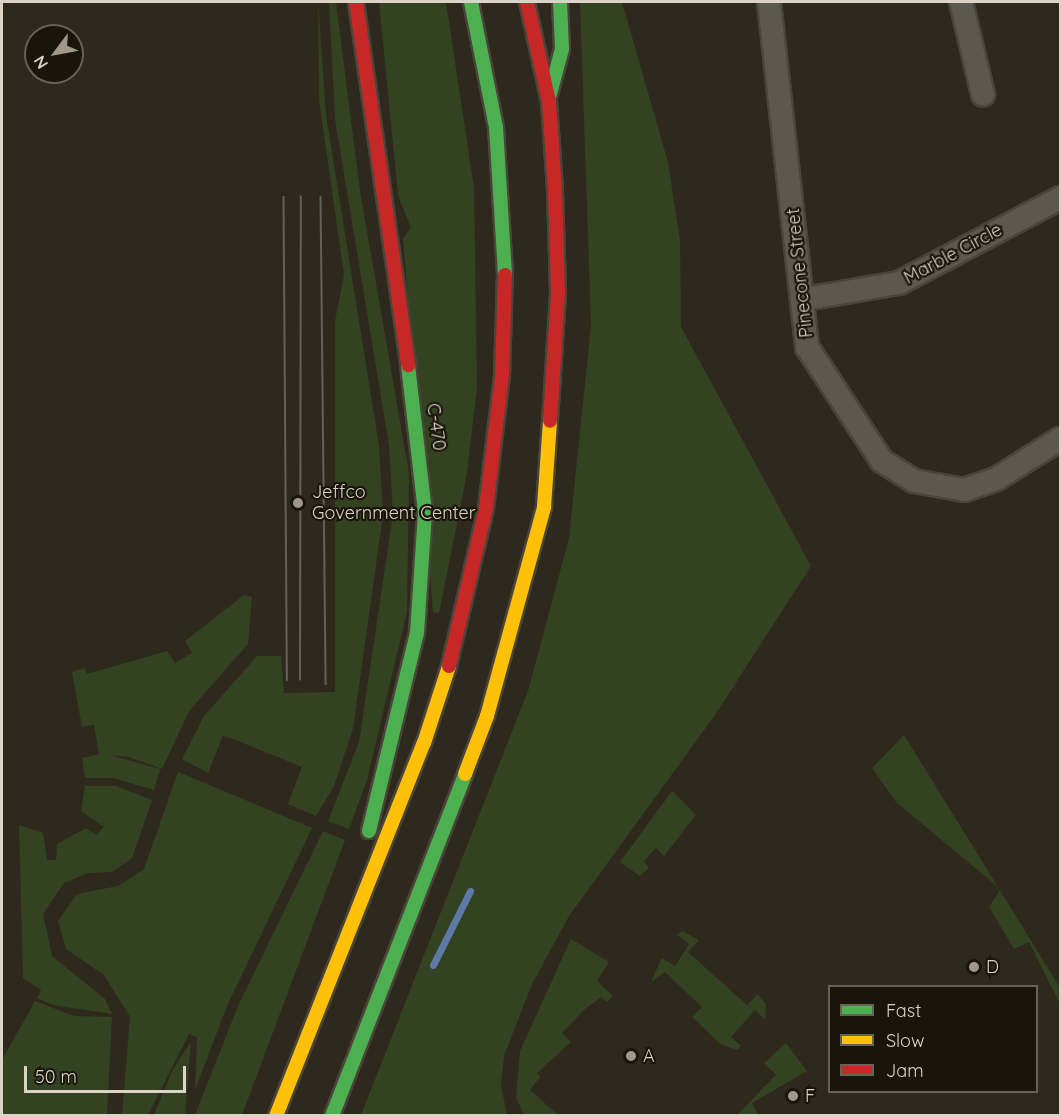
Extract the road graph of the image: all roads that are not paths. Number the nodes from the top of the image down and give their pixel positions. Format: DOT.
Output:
graph roads {
  1 [pos="356,2"];
  2 [pos="471,2"];
  3 [pos="526,2"];
  4 [pos="560,2"];
  5 [pos="769,2"];
  6 [pos="961,2"];
  7 [pos="983,94"];
  8 [pos="549,102"];
  9 [pos="1060,198"];
  10 [pos="805,299"];
  11 [pos="1060,439"];
  12 [pos="366,890"];
  13 [pos="276,1116"];
  14 [pos="332,1116"];
  1 -- 12 [label="highway, C-470"];
  2 -- 12 [label="highway"];
  3 -- 8 [label="highway"];
  4 -- 8 [label="highway"];
  5 -- 10 [label="street, Pinecone Street"];
  6 -- 7 [label="street"];
  8 -- 14 [label="highway"];
  9 -- 10 [label="street, Marble Circle"];
  10 -- 11 [label="street, Pinecone Street"];
  12 -- 13 [label="highway"];
}
